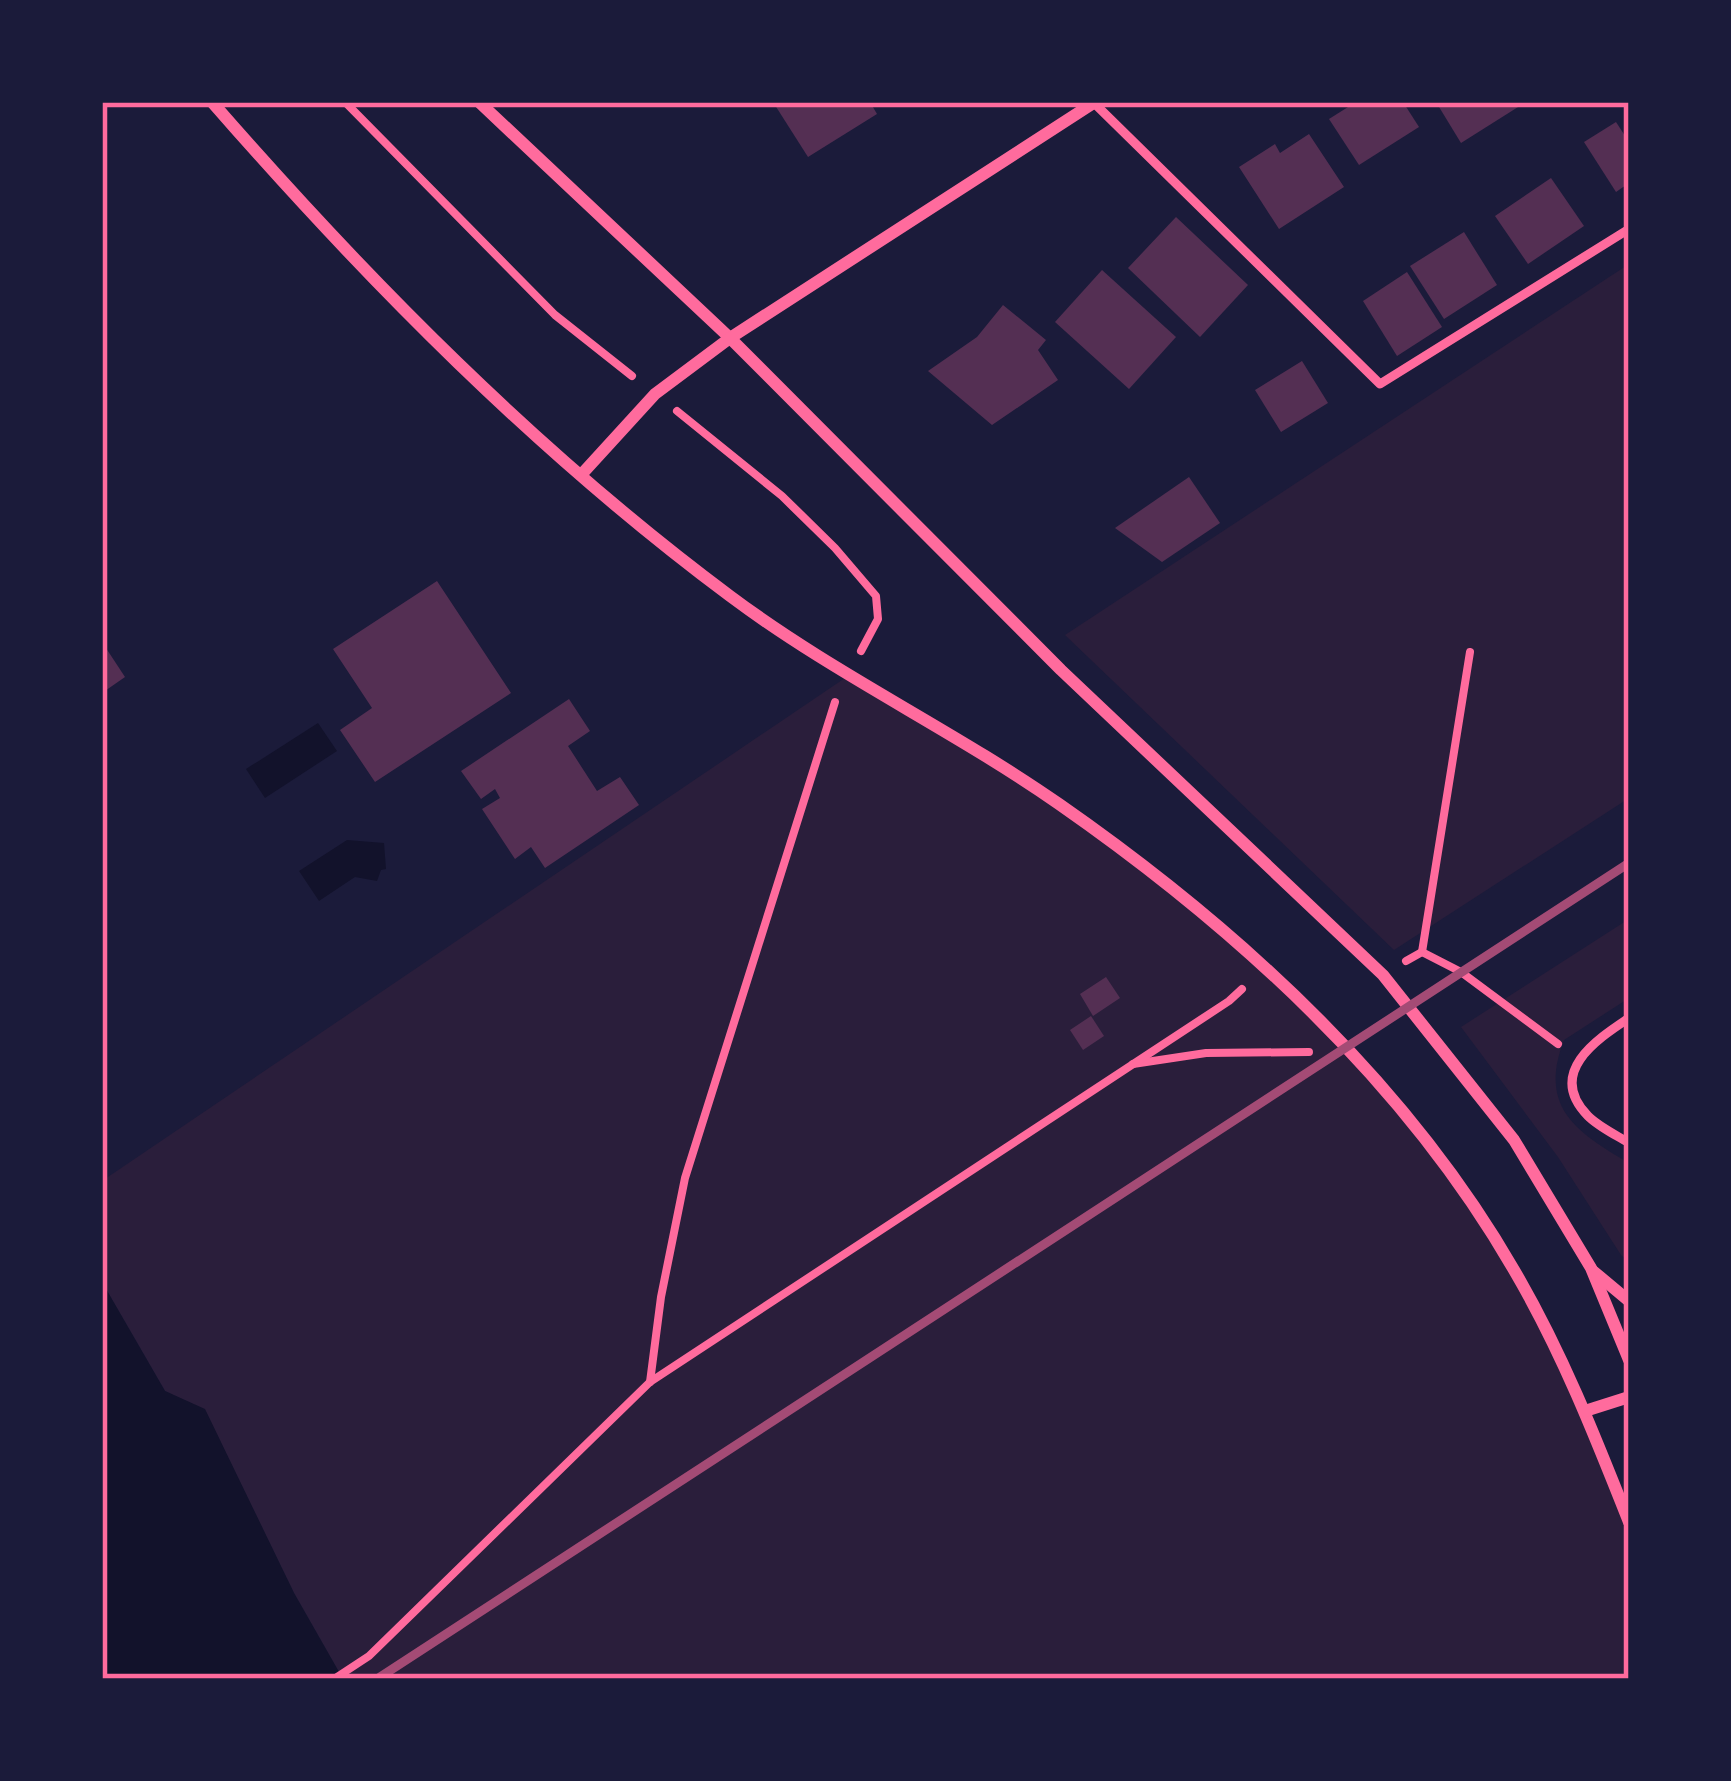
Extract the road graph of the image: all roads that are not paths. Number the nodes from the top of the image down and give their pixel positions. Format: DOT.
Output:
graph roads {
  1 [pos="212,102"];
  2 [pos="479,102"];
  3 [pos="1094,102"];
  4 [pos="1629,229"];
  5 [pos="730,338"];
  6 [pos="581,475"];
  7 [pos="1629,1018"];
  8 [pos="1629,1143"];
  9 [pos="1591,1268"];
  10 [pos="1629,1301"];
  11 [pos="1629,1360"];
  12 [pos="1629,1397"];
  13 [pos="1585,1411"];
  14 [pos="1629,1522"];
  1 -- 6 [label="street"];
  2 -- 5 [label="street"];
  3 -- 4 [label="lane"];
  3 -- 5 [label="street"];
  5 -- 6 [label="street"];
  5 -- 9 [label="street"];
  6 -- 13 [label="street"];
  7 -- 8 [label="lane"];
  9 -- 10 [label="street"];
  9 -- 11 [label="street"];
  12 -- 13 [label="street"];
  13 -- 14 [label="street"];
}
